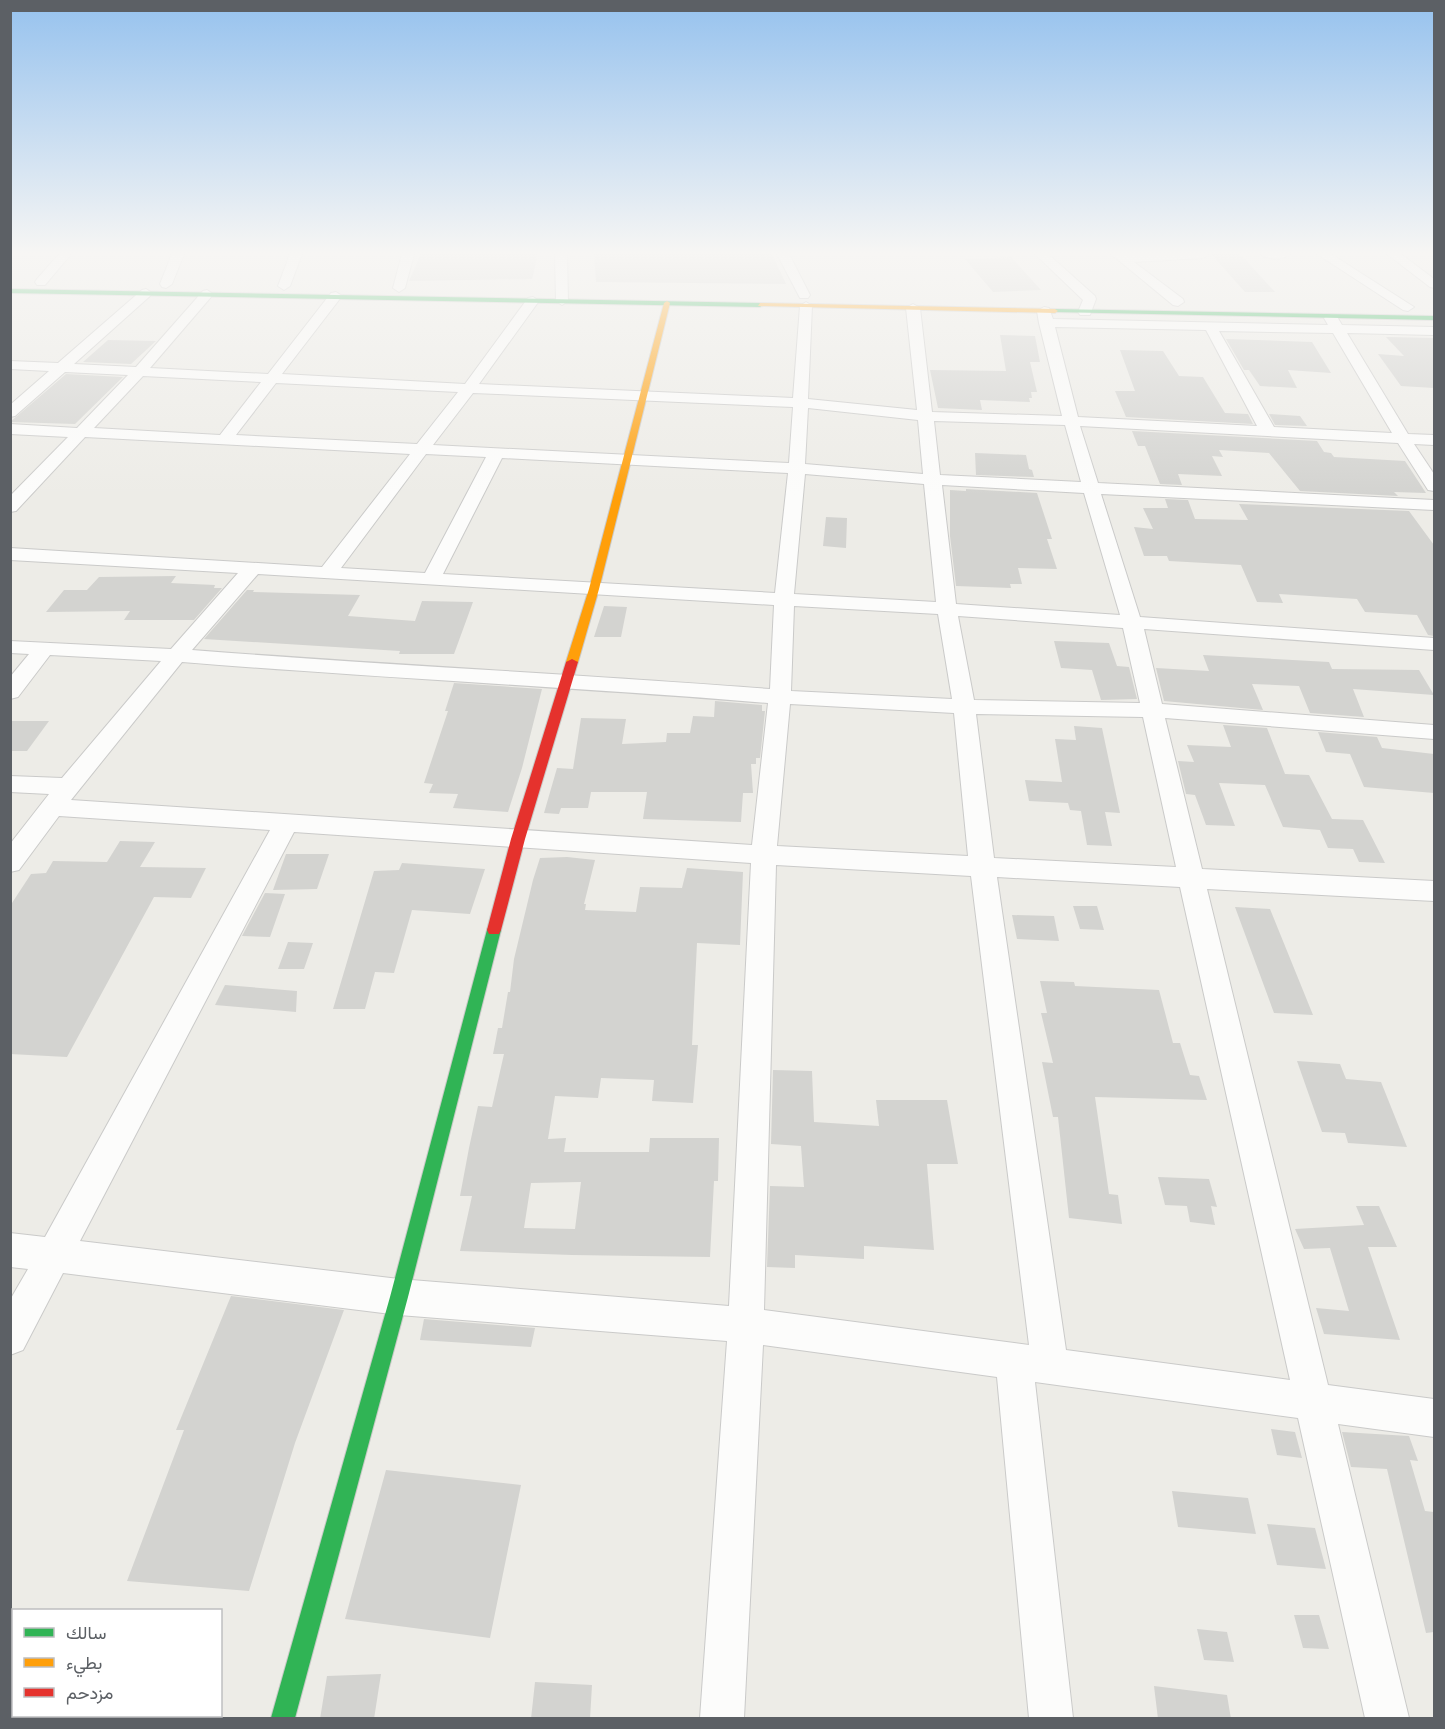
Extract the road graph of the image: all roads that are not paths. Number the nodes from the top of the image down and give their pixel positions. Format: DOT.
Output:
graph roads {
  1 [pos="99,335"];
  2 [pos="172,335"];
  3 [pos="305,335"];
  4 [pos="508,335"];
  5 [pos="659,335"];
  6 [pos="803,335"];
  7 [pos="916,335"];
  8 [pos="1049,335"];
  9 [pos="1215,335"];
  10 [pos="1341,335"];
  11 [pos="10,365"];
  12 [pos="61,368"];
  13 [pos="140,371"];
  14 [pos="271,378"];
  15 [pos="469,388"];
  16 [pos="642,397"];
  17 [pos="799,403"];
  18 [pos="10,413"];
  19 [pos="926,416"];
  20 [pos="1071,421"];
  21 [pos="10,429"];
  22 [pos="1268,431"];
  23 [pos="80,432"];
  24 [pos="1403,439"];
  25 [pos="224,440"];
  26 [pos="1434,440"];
  27 [pos="421,451"];
  28 [pos="496,454"];
  29 [pos="628,460"];
  30 [pos="797,468"];
  31 [pos="933,480"];
  32 [pos="1434,486"];
  33 [pos="1091,489"];
  34 [pos="1434,505"];
  35 [pos="10,507"];
  36 [pos="10,554"];
  37 [pos="252,569"];
  38 [pos="328,572"];
  39 [pos="430,579"];
  40 [pos="594,589"];
  41 [pos="784,601"];
  42 [pos="947,609"];
  43 [pos="1132,623"];
  44 [pos="1434,644"];
  45 [pos="10,646"];
  46 [pos="45,648"];
  47 [pos="175,655"];
  48 [pos="566,680"];
  49 [pos="10,692"];
  50 [pos="780,696"];
  51 [pos="964,707"];
  52 [pos="1150,710"];
  53 [pos="1434,732"];
  54 [pos="10,784"];
  55 [pos="68,787"];
  56 [pos="52,807"];
  57 [pos="286,824"];
  58 [pos="518,839"];
  59 [pos="764,855"];
  60 [pos="10,863"];
  61 [pos="982,865"];
  62 [pos="1191,877"];
  63 [pos="1434,891"];
  64 [pos="10,1250"];
  65 [pos="56,1254"];
  66 [pos="399,1297"];
  67 [pos="746,1325"];
  68 [pos="10,1337"];
  69 [pos="1032,1364"];
  70 [pos="1313,1403"];
  71 [pos="1434,1418"];
  72 [pos="284,1719"];
  73 [pos="722,1719"];
  74 [pos="1051,1719"];
  75 [pos="1387,1719"];
  1 -- 12 [label="street"];
  2 -- 13 [label="street"];
  3 -- 14 [label="street"];
  4 -- 15 [label="street"];
  5 -- 16 [label="main road"];
  6 -- 17 [label="street"];
  7 -- 19 [label="street"];
  8 -- 20 [label="street"];
  9 -- 22 [label="street"];
  10 -- 24 [label="street"];
  11 -- 12 [label="street"];
  12 -- 13 [label="street"];
  12 -- 18 [label="street"];
  13 -- 14 [label="street"];
  13 -- 23 [label="street"];
  14 -- 15 [label="street"];
  14 -- 25 [label="street"];
  15 -- 16 [label="street"];
  15 -- 27 [label="street"];
  16 -- 17 [label="street"];
  16 -- 29 [label="main road"];
  17 -- 19 [label="street"];
  17 -- 30 [label="street"];
  19 -- 20 [label="street"];
  19 -- 31 [label="street"];
  20 -- 22 [label="street"];
  20 -- 33 [label="street"];
  21 -- 23 [label="street"];
  22 -- 24 [label="street"];
  23 -- 25 [label="street"];
  23 -- 35 [label="street"];
  24 -- 26 [label="street"];
  24 -- 32 [label="street"];
  25 -- 27 [label="street"];
  27 -- 28 [label="street"];
  27 -- 38 [label="street"];
  28 -- 29 [label="street"];
  28 -- 39 [label="street"];
  29 -- 30 [label="street"];
  29 -- 40 [label="main road"];
  30 -- 31 [label="street"];
  30 -- 41 [label="street"];
  31 -- 33 [label="street"];
  31 -- 42 [label="street"];
  33 -- 34 [label="street"];
  33 -- 43 [label="street"];
  36 -- 37 [label="street"];
  37 -- 38 [label="street"];
  37 -- 47 [label="street"];
  38 -- 39 [label="street"];
  39 -- 40 [label="street"];
  40 -- 41 [label="street"];
  40 -- 48 [label="main road"];
  41 -- 42 [label="street"];
  41 -- 50 [label="street"];
  42 -- 43 [label="street"];
  42 -- 51 [label="street"];
  43 -- 44 [label="street"];
  43 -- 52 [label="street"];
  45 -- 46 [label="street"];
  46 -- 47 [label="street"];
  46 -- 49 [label="street"];
  47 -- 48 [label="street"];
  47 -- 55 [label="street"];
  48 -- 50 [label="street"];
  48 -- 58 [label="main road"];
  50 -- 51 [label="street"];
  50 -- 59 [label="street"];
  51 -- 52 [label="street"];
  51 -- 61 [label="street"];
  52 -- 53 [label="street"];
  52 -- 62 [label="street"];
  54 -- 55 [label="street"];
  55 -- 56 [label="street"];
  56 -- 57 [label="street"];
  56 -- 60 [label="street"];
  57 -- 58 [label="street"];
  57 -- 65 [label="street"];
  58 -- 59 [label="street"];
  58 -- 66 [label="main road"];
  59 -- 61 [label="street"];
  59 -- 67 [label="street"];
  61 -- 62 [label="street"];
  61 -- 69 [label="street"];
  62 -- 63 [label="street"];
  62 -- 70 [label="street"];
  64 -- 65 [label="street"];
  65 -- 66 [label="street"];
  65 -- 68 [label="street"];
  66 -- 67 [label="street"];
  66 -- 72 [label="main road"];
  67 -- 69 [label="street"];
  67 -- 73 [label="street"];
  69 -- 70 [label="street"];
  69 -- 74 [label="street"];
  70 -- 71 [label="street"];
  70 -- 75 [label="street"];
}
